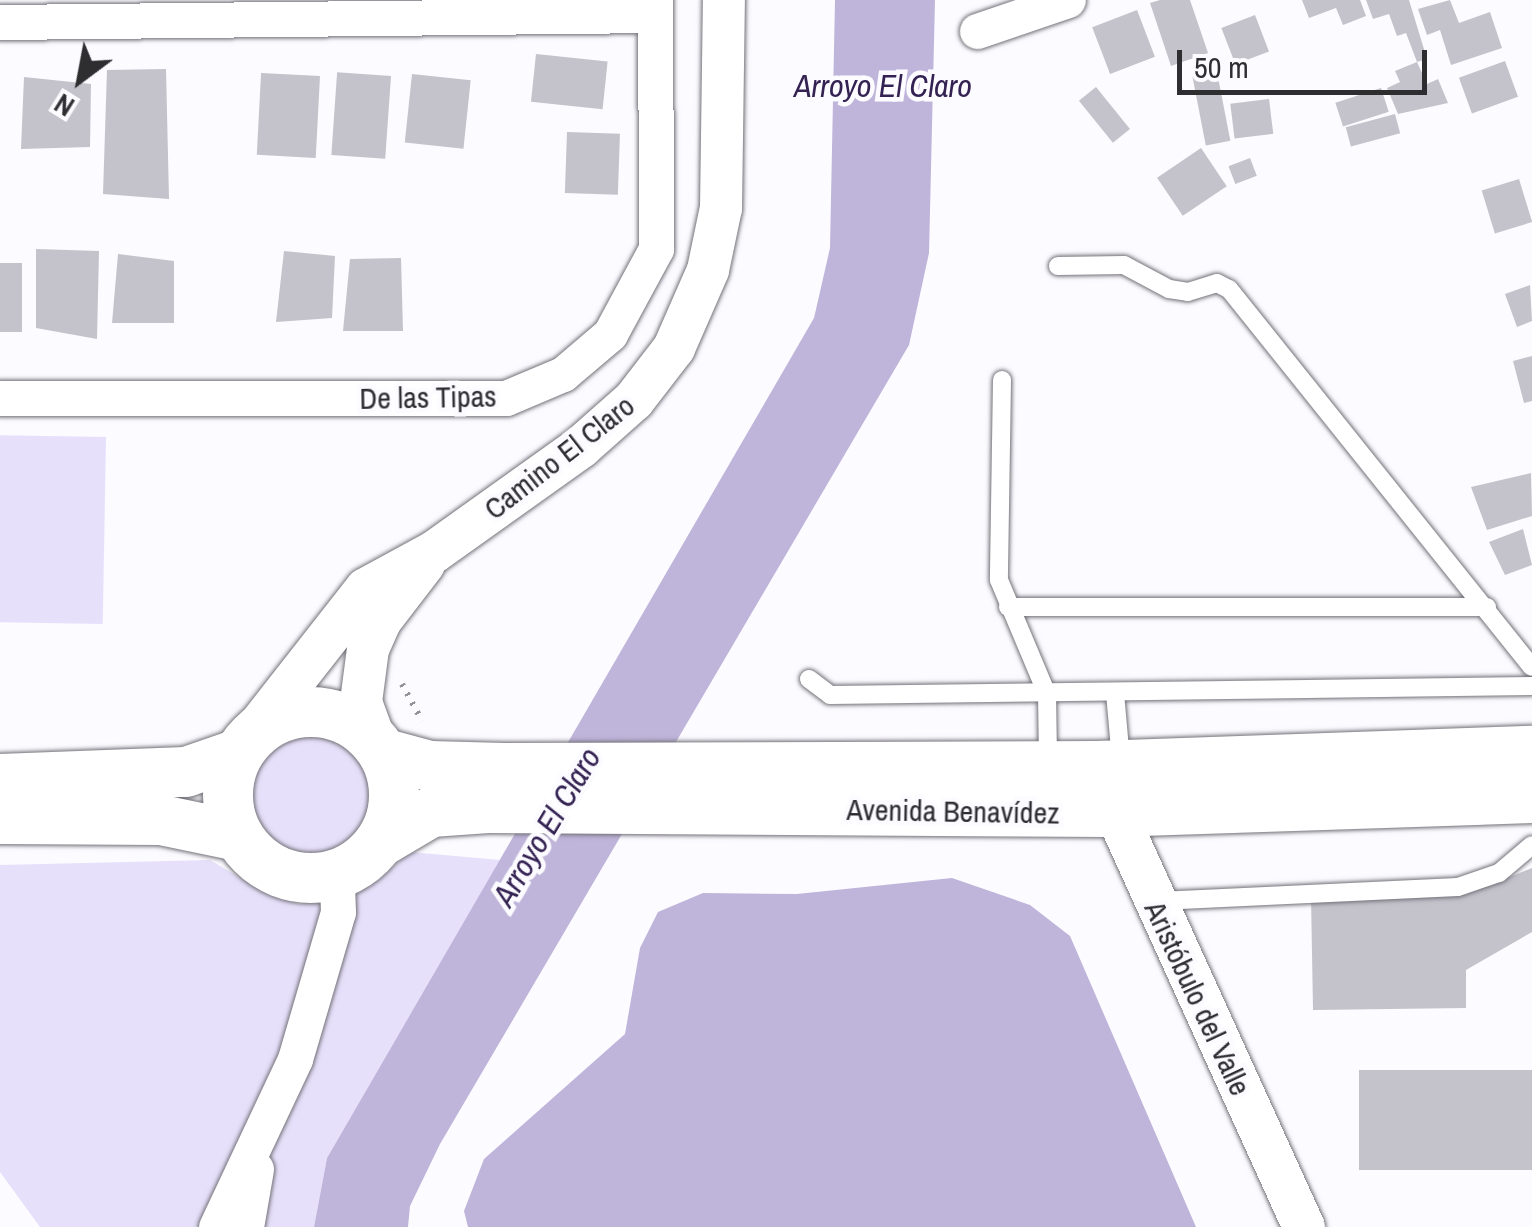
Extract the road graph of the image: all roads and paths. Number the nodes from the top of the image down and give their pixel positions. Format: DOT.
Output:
graph roads {
  1 [pos="724,0"];
  2 [pos="1068,0"];
  3 [pos="655,8"];
  4 [pos="0,22"];
  5 [pos="976,31"];
  6 [pos="1058,266"];
  7 [pos="1002,380"];
  8 [pos="0,398"];
  9 [pos="434,552"];
  10 [pos="1008,607"];
  11 [pos="1487,607"];
  12 [pos="1532,667"];
  13 [pos="400,679"];
  14 [pos="809,679"];
  15 [pos="1532,686"];
  16 [pos="1115,692"];
  17 [pos="1047,694"];
  18 [pos="430,730"];
  19 [pos="246,744"];
  20 [pos="379,746"];
  21 [pos="1532,751"];
  22 [pos="1048,766"];
  23 [pos="0,778"];
  24 [pos="1110,781"];
  25 [pos="496,788"];
  26 [pos="1532,798"];
  27 [pos="0,819"];
  28 [pos="238,836"];
  29 [pos="382,841"];
  30 [pos="1532,844"];
  31 [pos="337,875"];
  32 [pos="1153,902"];
  33 [pos="265,1122"];
  34 [pos="216,1227"];
  35 [pos="246,1227"];
  36 [pos="1304,1227"];
  1 -- 9 [label="street, Camino El Claro"];
  2 -- 5 [label="street"];
  3 -- 4 [label="street"];
  3 -- 8 [label="street, De las Tipas"];
  6 -- 11 [label="lane"];
  7 -- 10 [label="lane"];
  9 -- 19 [label="street, Camino El Claro"];
  9 -- 20 [label="street, Camino El Claro"];
  10 -- 11 [label="lane"];
  10 -- 17 [label="lane"];
  11 -- 12 [label="lane"];
  13 -- 18 [label="path"];
  14 -- 17 [label="lane"];
  15 -- 16 [label="lane"];
  16 -- 17 [label="lane"];
  16 -- 24 [label="lane"];
  17 -- 22 [label="lane"];
  19 -- 20 [label="main road"];
  19 -- 23 [label="main road"];
  19 -- 28 [label="main road"];
  20 -- 25 [label="main road, Avenida Benavídez"];
  20 -- 29 [label="main road"];
  21 -- 24 [label="main road, Avenida Benavídez"];
  22 -- 24 [label="main road, Avenida Benavídez"];
  22 -- 25 [label="main road, Avenida Benavídez"];
  24 -- 25 [label="main road, Avenida Benavídez"];
  24 -- 26 [label="main road, Avenida Benavídez"];
  24 -- 32 [label="street, Aristóbulo del Valle"];
  25 -- 29 [label="main road, Avenida Benavídez"];
  27 -- 28 [label="main road"];
  28 -- 31 [label="main road"];
  29 -- 31 [label="main road"];
  30 -- 32 [label="lane"];
  31 -- 33 [label="street"];
  32 -- 36 [label="street, Aristóbulo del Valle"];
  33 -- 34 [label="street"];
  33 -- 35 [label="street"];
}
